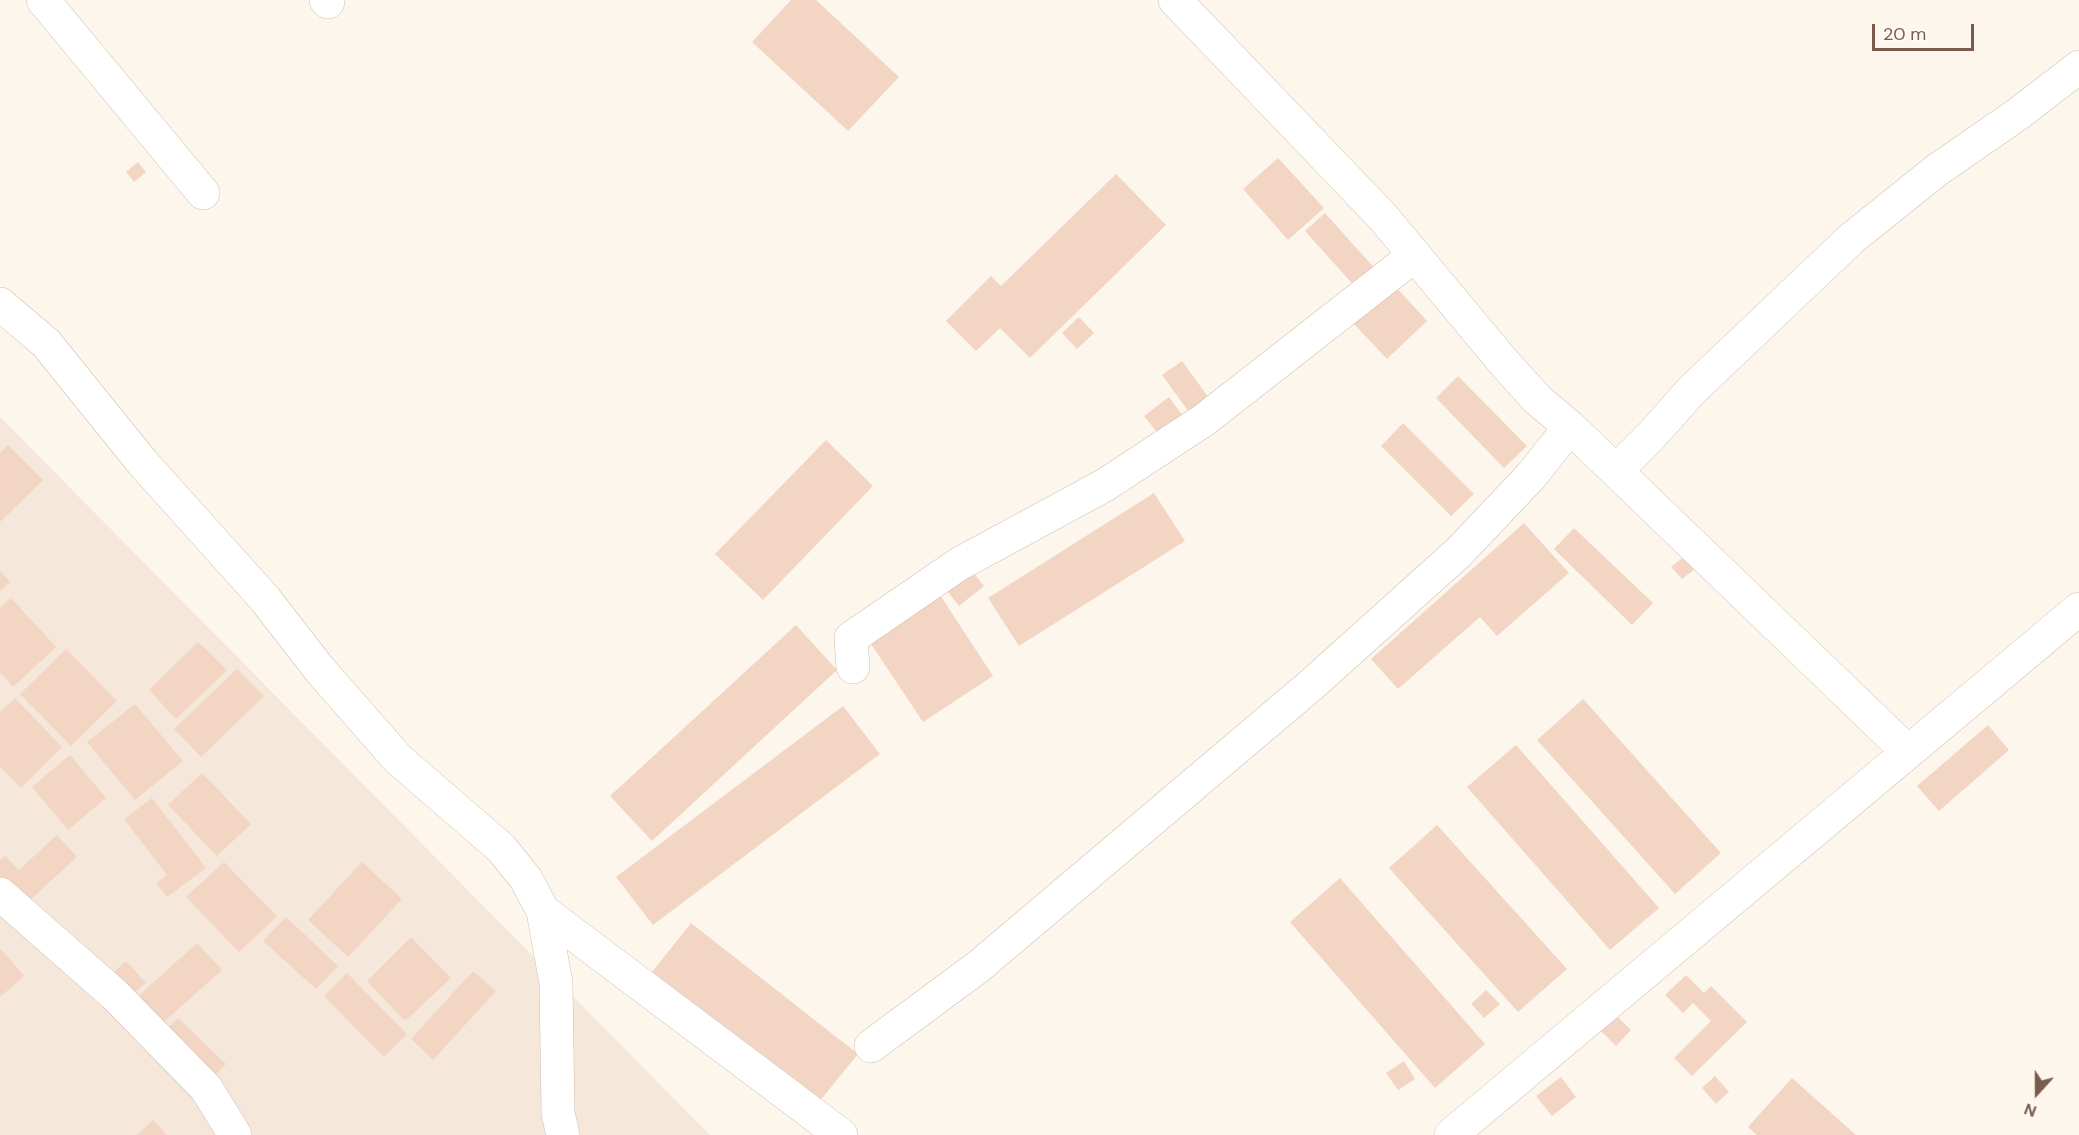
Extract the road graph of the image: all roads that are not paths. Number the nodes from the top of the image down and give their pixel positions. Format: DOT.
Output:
graph roads {
  1 [pos="43,0"];
  2 [pos="1175,0"];
  3 [pos="2079,67"];
  4 [pos="203,193"];
  5 [pos="1415,255"];
  6 [pos="0,304"];
  7 [pos="1570,427"];
  8 [pos="1616,471"];
  9 [pos="2079,609"];
  10 [pos="853,667"];
  11 [pos="1908,752"];
  12 [pos="0,894"];
  13 [pos="543,911"];
  14 [pos="871,1046"];
  15 [pos="235,1135"];
  16 [pos="562,1135"];
  17 [pos="841,1135"];
  18 [pos="1451,1135"];
  1 -- 4 [label="street"];
  2 -- 5 [label="street"];
  3 -- 8 [label="street"];
  5 -- 7 [label="street"];
  5 -- 10 [label="street"];
  6 -- 13 [label="street"];
  7 -- 8 [label="street"];
  7 -- 14 [label="street"];
  8 -- 11 [label="street"];
  9 -- 11 [label="street"];
  11 -- 18 [label="street"];
  12 -- 15 [label="street"];
  13 -- 16 [label="street"];
  13 -- 17 [label="street"];
}
